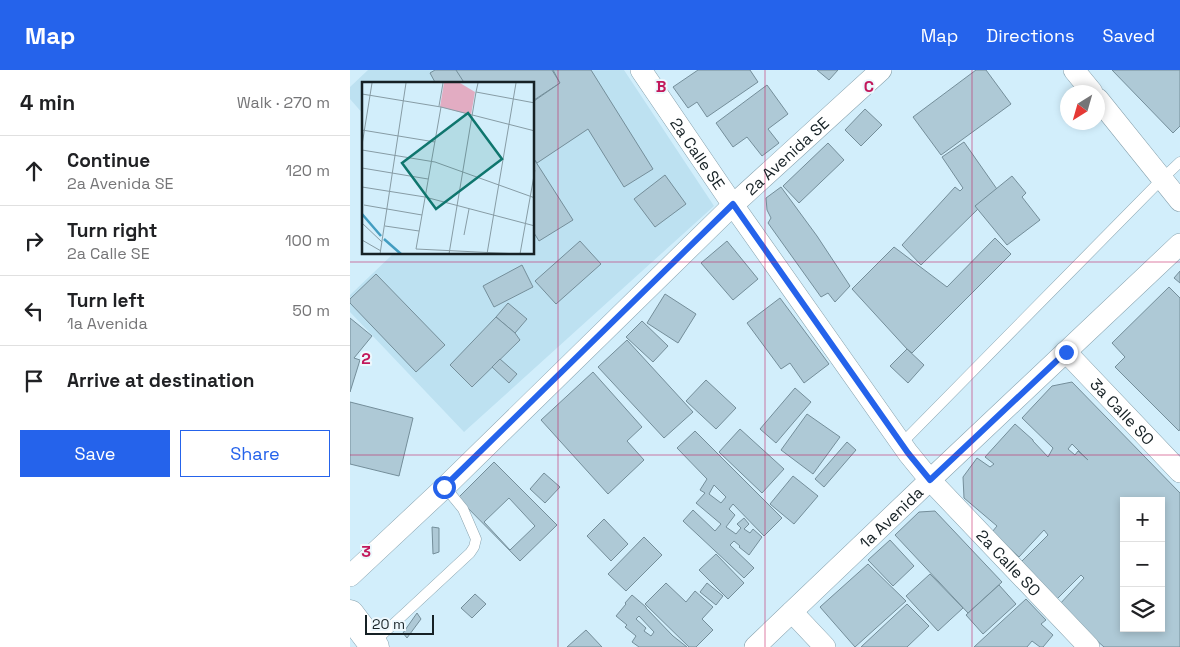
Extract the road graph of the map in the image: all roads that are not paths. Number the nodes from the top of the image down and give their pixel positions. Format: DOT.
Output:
graph roads {
  1 [pos="642,70"];
  2 [pos="881,70"];
  3 [pos="1074,70"];
  4 [pos="1086,85"];
  5 [pos="1105,108"];
  6 [pos="1180,162"];
  7 [pos="1162,179"];
  8 [pos="1180,200"];
  9 [pos="733,204"];
  10 [pos="1180,244"];
  11 [pos="1066,352"];
  12 [pos="902,443"];
  13 [pos="1180,472"];
  14 [pos="930,480"];
  15 [pos="444,487"];
  16 [pos="350,576"];
  17 [pos="792,612"];
  18 [pos="350,614"];
  19 [pos="373,646"];
  20 [pos="755,647"];
  21 [pos="825,647"];
  22 [pos="1089,647"];
  1 -- 9 [label="street, 2a Calle SE"];
  2 -- 9 [label="street, 2a Avenida SE"];
  3 -- 4 [label="street"];
  5 -- 7 [label="street"];
  6 -- 7 [label="lane"];
  7 -- 8 [label="street"];
  7 -- 12 [label="lane"];
  9 -- 12 [label="street, 2a Calle SE"];
  9 -- 15 [label="street, 2a Avenida SE"];
  10 -- 11 [label="street, 1a Avenida"];
  11 -- 13 [label="street, 3a Calle SO"];
  11 -- 14 [label="street, 1a Avenida"];
  12 -- 14 [label="street, 2a Calle SE"];
  14 -- 17 [label="street, 1a Avenida"];
  14 -- 22 [label="street, 2a Calle SO"];
  15 -- 16 [label="street, 2a Avenida SE"];
  15 -- 19 [label="lane"];
  17 -- 20 [label="street, 1a Avenida"];
  17 -- 21 [label="street"];
  18 -- 19 [label="main road"];
}
